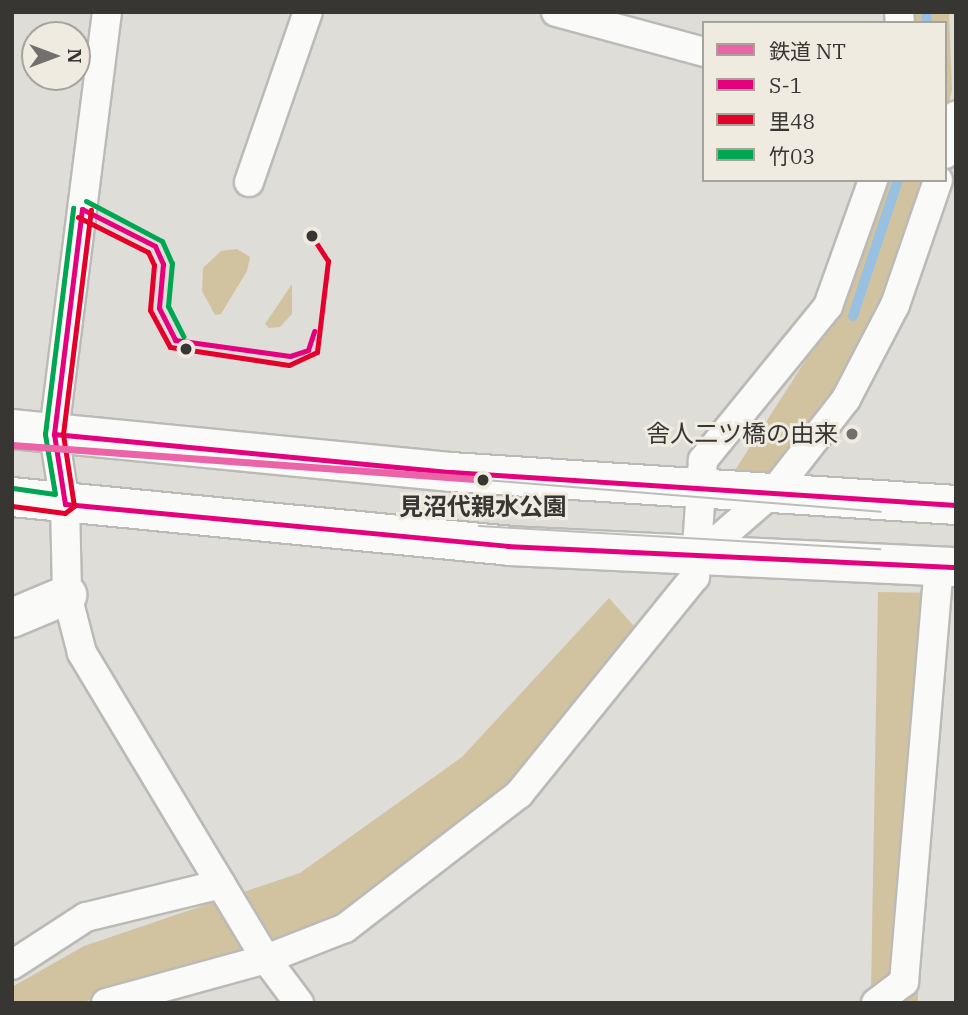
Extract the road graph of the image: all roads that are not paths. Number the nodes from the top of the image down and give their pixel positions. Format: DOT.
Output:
graph roads {
  1 [pos="107,12"];
  2 [pos="308,12"];
  3 [pos="556,12"];
  4 [pos="702,51"];
  5 [pos="956,116"];
  6 [pos="947,147"];
  7 [pos="872,182"];
  8 [pos="937,182"];
  9 [pos="249,183"];
  10 [pos="12,429"];
  11 [pos="54,434"];
  12 [pos="700,487"];
  13 [pos="775,490"];
  14 [pos="12,497"];
  15 [pos="65,504"];
  16 [pos="956,505"];
  17 [pos="698,556"];
  18 [pos="947,567"];
  19 [pos="68,595"];
  20 [pos="12,618"];
  21 [pos="221,884"];
  22 [pos="266,959"];
  23 [pos="12,965"];
  24 [pos="106,1003"];
  25 [pos="299,1003"];
  26 [pos="876,1003"];
  1 -- 11 [label="street"];
  2 -- 9 [label="street"];
  3 -- 4 [label="street"];
  5 -- 6 [label="street"];
  7 -- 12 [label="street"];
  8 -- 13 [label="street"];
  10 -- 11 [label="main road"];
  11 -- 12 [label="main road"];
  11 -- 15 [label="street"];
  12 -- 13 [label="main road"];
  12 -- 17 [label="street"];
  13 -- 16 [label="main road"];
  13 -- 17 [label="street"];
  14 -- 15 [label="main road"];
  15 -- 17 [label="main road"];
  15 -- 19 [label="street"];
  17 -- 18 [label="main road"];
  17 -- 22 [label="street"];
  18 -- 26 [label="street"];
  19 -- 20 [label="main road"];
  19 -- 21 [label="street"];
  21 -- 22 [label="street"];
  21 -- 23 [label="street"];
  22 -- 24 [label="street"];
  22 -- 25 [label="street"];
}
